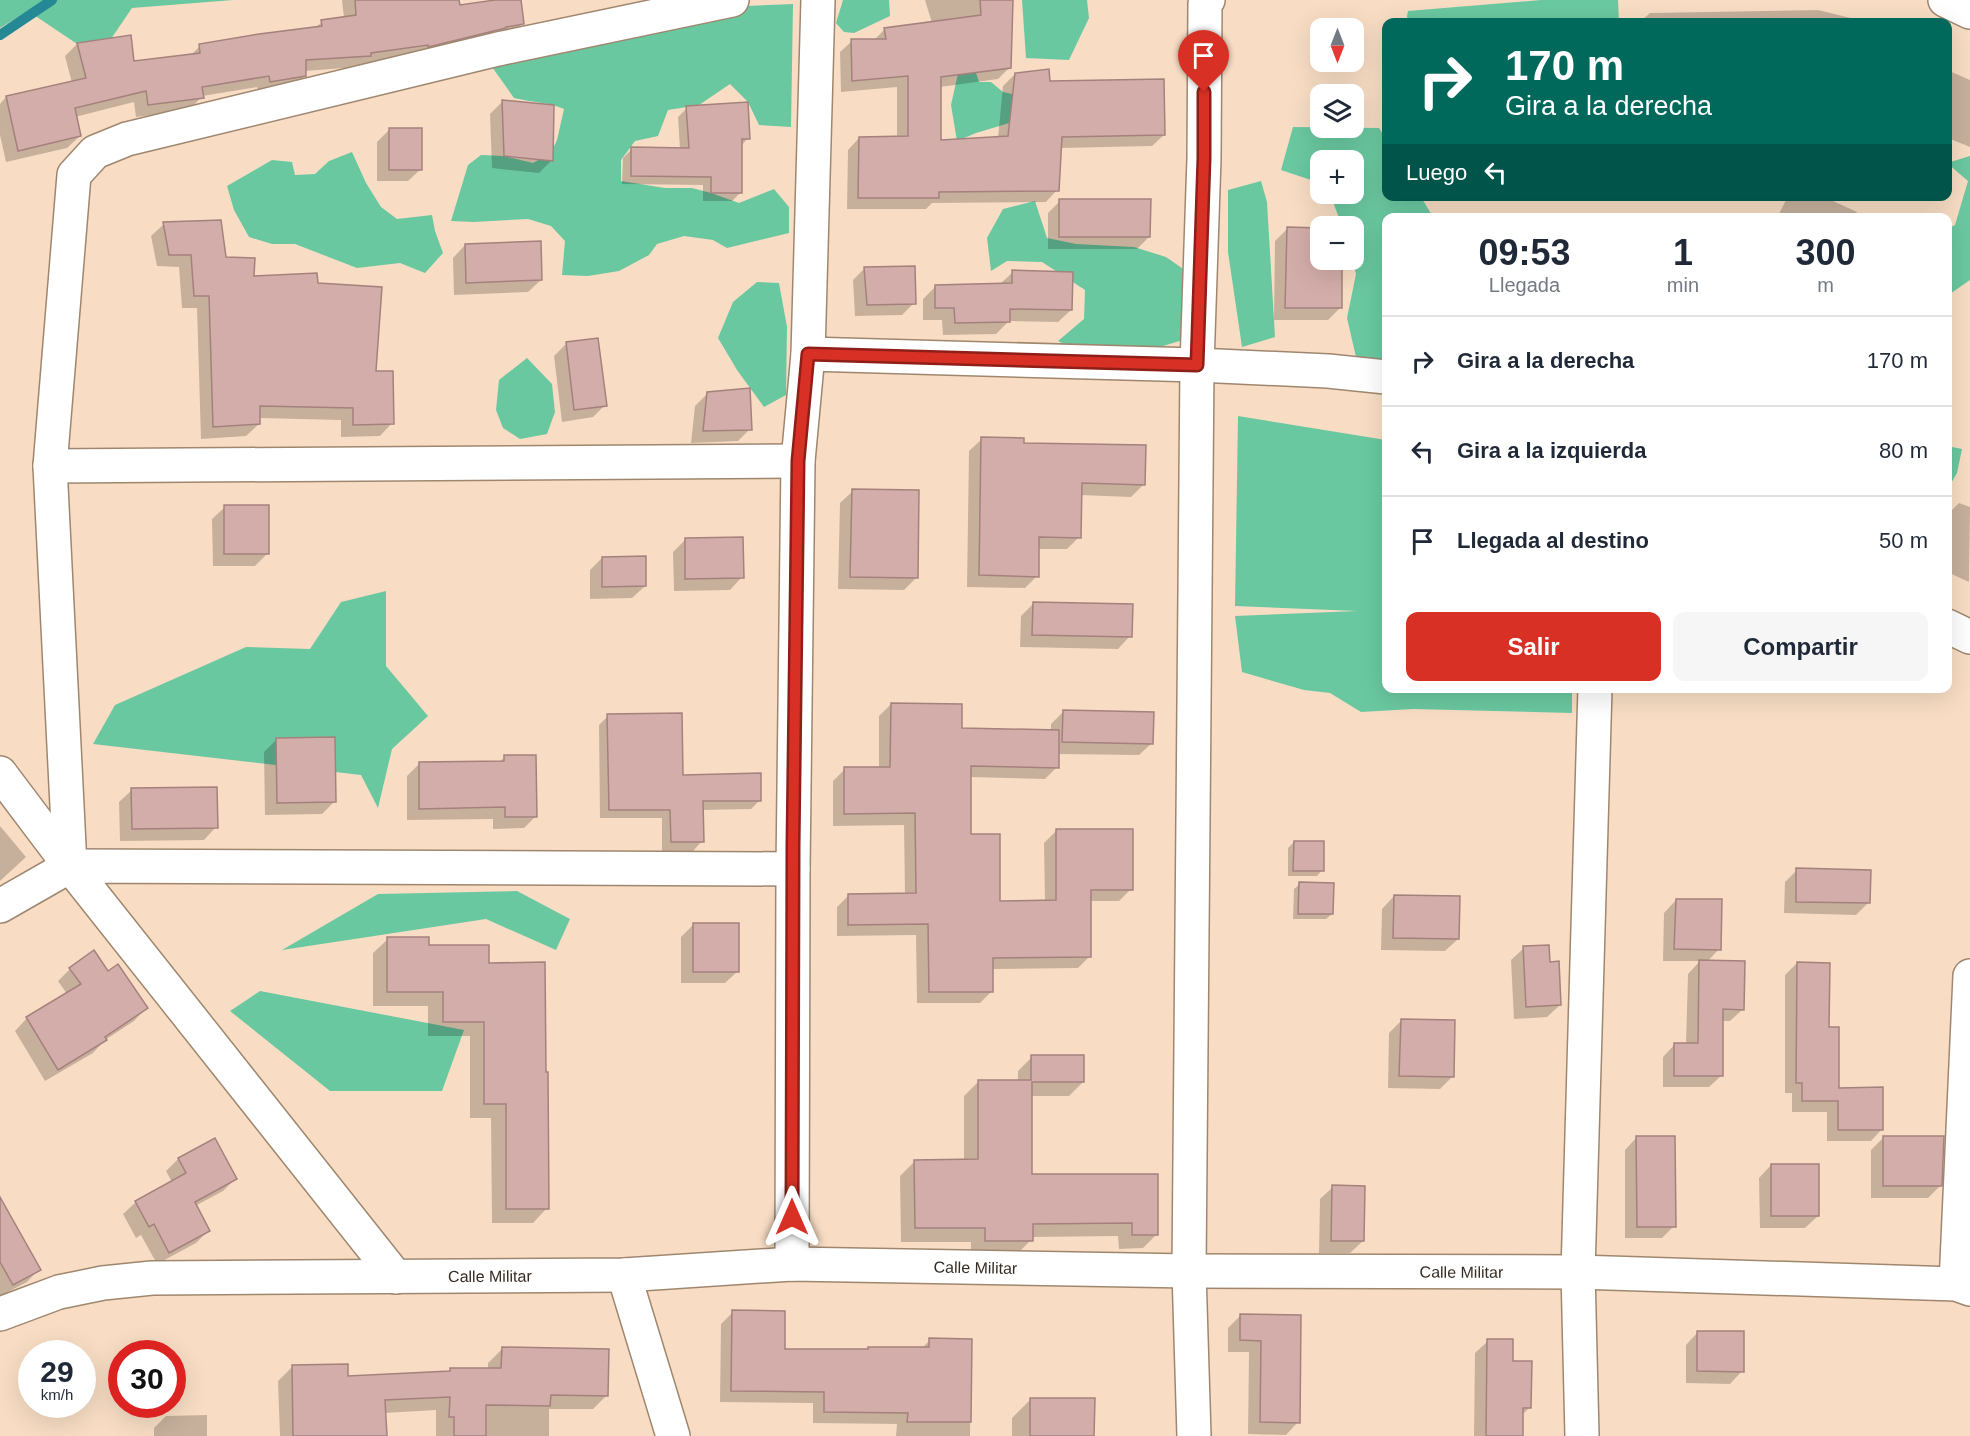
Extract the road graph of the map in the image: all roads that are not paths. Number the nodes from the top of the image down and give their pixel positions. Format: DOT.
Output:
graph roads {
  1 [pos="732,0"];
  2 [pos="818,0"];
  3 [pos="1208,0"];
  4 [pos="1945,0"];
  5 [pos="1970,12"];
  6 [pos="808,354"];
  7 [pos="1197,365"];
  8 [pos="1382,377"];
  9 [pos="798,461"];
  10 [pos="51,466"];
  11 [pos="1952,628"];
  12 [pos="1970,637"];
  13 [pos="1595,693"];
  14 [pos="0,773"];
  15 [pos="70,866"];
  16 [pos="793,869"];
  17 [pos="0,906"];
  18 [pos="1970,976"];
  19 [pos="792,1264"];
  20 [pos="1189,1271"];
  21 [pos="1578,1272"];
  22 [pos="624,1275"];
  23 [pos="396,1277"];
  24 [pos="1963,1286"];
  25 [pos="0,1314"];
  26 [pos="673,1436"];
  27 [pos="1194,1436"];
  28 [pos="1582,1436"];
  1 -- 10 [label="street"];
  2 -- 6 [label="street"];
  3 -- 7 [label="street"];
  4 -- 5 [label="street"];
  6 -- 7 [label="street"];
  6 -- 9 [label="street"];
  7 -- 8 [label="street"];
  7 -- 20 [label="street"];
  9 -- 10 [label="street"];
  9 -- 16 [label="street"];
  10 -- 15 [label="street"];
  11 -- 12 [label="street"];
  13 -- 21 [label="street"];
  14 -- 15 [label="street"];
  15 -- 16 [label="street"];
  15 -- 17 [label="street"];
  15 -- 23 [label="street"];
  16 -- 19 [label="street"];
  18 -- 24 [label="street"];
  19 -- 20 [label="street, Calle Militar"];
  19 -- 22 [label="street, Calle Militar"];
  20 -- 21 [label="street, Calle Militar"];
  20 -- 27 [label="street"];
  21 -- 24 [label="street, Calle Militar"];
  21 -- 28 [label="street"];
  22 -- 23 [label="street, Calle Militar"];
  22 -- 26 [label="street"];
  23 -- 25 [label="street, Calle Militar"];
}
